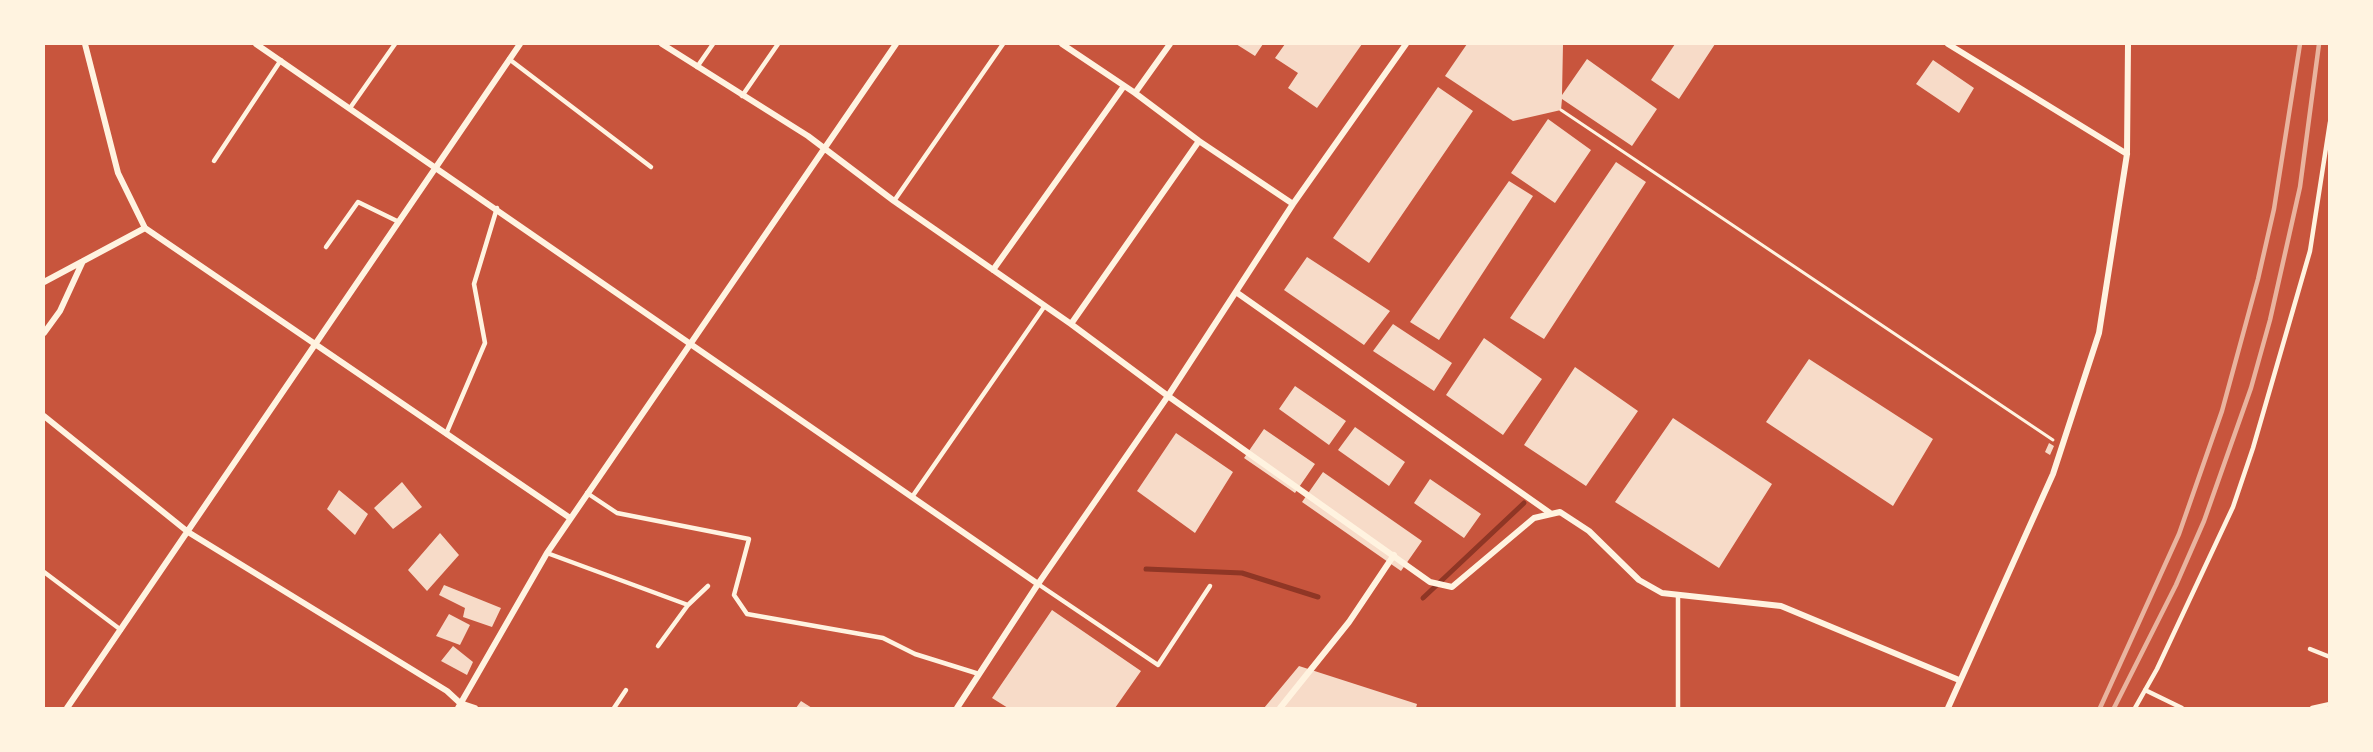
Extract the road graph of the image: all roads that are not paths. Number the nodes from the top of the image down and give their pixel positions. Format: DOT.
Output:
graph roads {
  1 [pos="85,44"];
  2 [pos="258,44"];
  3 [pos="395,44"];
  4 [pos="520,44"];
  5 [pos="662,44"];
  6 [pos="713,44"];
  7 [pos="778,44"];
  8 [pos="896,44"];
  9 [pos="1003,44"];
  10 [pos="1062,44"];
  11 [pos="1170,44"];
  12 [pos="1406,44"];
  13 [pos="1948,44"];
  14 [pos="2128,44"];
  15 [pos="509,59"];
  16 [pos="281,60"];
  17 [pos="697,67"];
  18 [pos="1124,86"];
  19 [pos="1135,93"];
  20 [pos="742,96"];
  21 [pos="350,108"];
  22 [pos="2330,122"];
  23 [pos="1199,141"];
  24 [pos="824,148"];
  25 [pos="2127,154"];
  26 [pos="214,161"];
  27 [pos="437,166"];
  28 [pos="651,167"];
  29 [pos="894,201"];
  30 [pos="1293,204"];
  31 [pos="497,208"];
  32 [pos="399,222"];
  33 [pos="145,228"];
  34 [pos="326,247"];
  35 [pos="84,261"];
  36 [pos="993,270"];
  37 [pos="44,282"];
  38 [pos="1236,292"];
  39 [pos="1044,307"];
  40 [pos="1071,324"];
  41 [pos="44,333"];
  42 [pos="314,345"];
  43 [pos="689,345"];
  44 [pos="1168,396"];
  45 [pos="44,416"];
  46 [pos="446,434"];
  47 [pos="586,493"];
  48 [pos="912,497"];
  49 [pos="1550,513"];
  50 [pos="570,518"];
  51 [pos="188,532"];
  52 [pos="547,553"];
  53 [pos="1394,555"];
  54 [pos="44,572"];
  55 [pos="1038,584"];
  56 [pos="708,586"];
  57 [pos="1210,586"];
  58 [pos="1678,596"];
  59 [pos="688,605"];
  60 [pos="121,630"];
  61 [pos="658,645"];
  62 [pos="2310,649"];
  63 [pos="2330,657"];
  64 [pos="979,674"];
  65 [pos="1959,680"];
  66 [pos="626,690"];
  67 [pos="2145,690"];
  68 [pos="2330,704"];
  69 [pos="459,706"];
  70 [pos="958,706"];
  71 [pos="67,708"];
  72 [pos="475,708"];
  73 [pos="614,708"];
  74 [pos="967,708"];
  75 [pos="1280,708"];
  76 [pos="1678,708"];
  77 [pos="1948,708"];
  78 [pos="2135,708"];
  79 [pos="2182,708"];
  80 [pos="2312,708"];
  1 -- 33 [label="street"];
  2 -- 16 [label="street"];
  3 -- 21 [label="lane"];
  4 -- 15 [label="street"];
  5 -- 17 [label="street"];
  6 -- 17 [label="lane"];
  7 -- 20 [label="lane"];
  8 -- 24 [label="street"];
  9 -- 29 [label="lane"];
  10 -- 18 [label="street"];
  11 -- 19 [label="street"];
  12 -- 30 [label="street"];
  13 -- 25 [label="street"];
  14 -- 25 [label="street"];
  15 -- 27 [label="street"];
  15 -- 28 [label="lane"];
  16 -- 21 [label="street"];
  16 -- 26 [label="lane"];
  17 -- 20 [label="street"];
  18 -- 19 [label="street"];
  18 -- 36 [label="street"];
  19 -- 23 [label="street"];
  20 -- 24 [label="street"];
  21 -- 27 [label="street"];
  22 -- 67 [label="lane"];
  23 -- 30 [label="street"];
  23 -- 40 [label="street"];
  24 -- 29 [label="street"];
  24 -- 43 [label="street"];
  25 -- 65 [label="street"];
  27 -- 31 [label="street"];
  27 -- 32 [label="street"];
  29 -- 36 [label="street"];
  30 -- 38 [label="street"];
  31 -- 43 [label="street"];
  31 -- 46 [label="lane"];
  32 -- 34 [label="lane"];
  32 -- 42 [label="street"];
  33 -- 35 [label="street"];
  33 -- 42 [label="street"];
  35 -- 37 [label="street"];
  35 -- 41 [label="street"];
  36 -- 39 [label="street"];
  38 -- 44 [label="street"];
  38 -- 49 [label="street"];
  39 -- 40 [label="street"];
  39 -- 48 [label="lane"];
  40 -- 44 [label="street"];
  42 -- 46 [label="street"];
  42 -- 51 [label="street"];
  43 -- 47 [label="street"];
  43 -- 48 [label="street"];
  44 -- 53 [label="street"];
  44 -- 55 [label="street"];
  45 -- 51 [label="street"];
  46 -- 50 [label="street"];
  47 -- 50 [label="street"];
  47 -- 64 [label="lane"];
  48 -- 55 [label="street"];
  49 -- 53 [label="street"];
  49 -- 58 [label="street"];
  50 -- 52 [label="street"];
  51 -- 60 [label="street"];
  51 -- 69 [label="street"];
  52 -- 59 [label="lane"];
  52 -- 69 [label="street"];
  53 -- 75 [label="street"];
  54 -- 60 [label="lane"];
  55 -- 57 [label="lane"];
  55 -- 64 [label="street"];
  56 -- 59 [label="lane"];
  58 -- 65 [label="street"];
  58 -- 76 [label="lane"];
  59 -- 61 [label="lane"];
  60 -- 71 [label="street"];
  62 -- 63 [label="lane"];
  64 -- 70 [label="street"];
  65 -- 77 [label="street"];
  66 -- 73 [label="lane"];
  67 -- 78 [label="lane"];
  67 -- 79 [label="lane"];
  68 -- 80 [label="lane"];
  69 -- 72 [label="street"];
  70 -- 74 [label="lane"];
}
